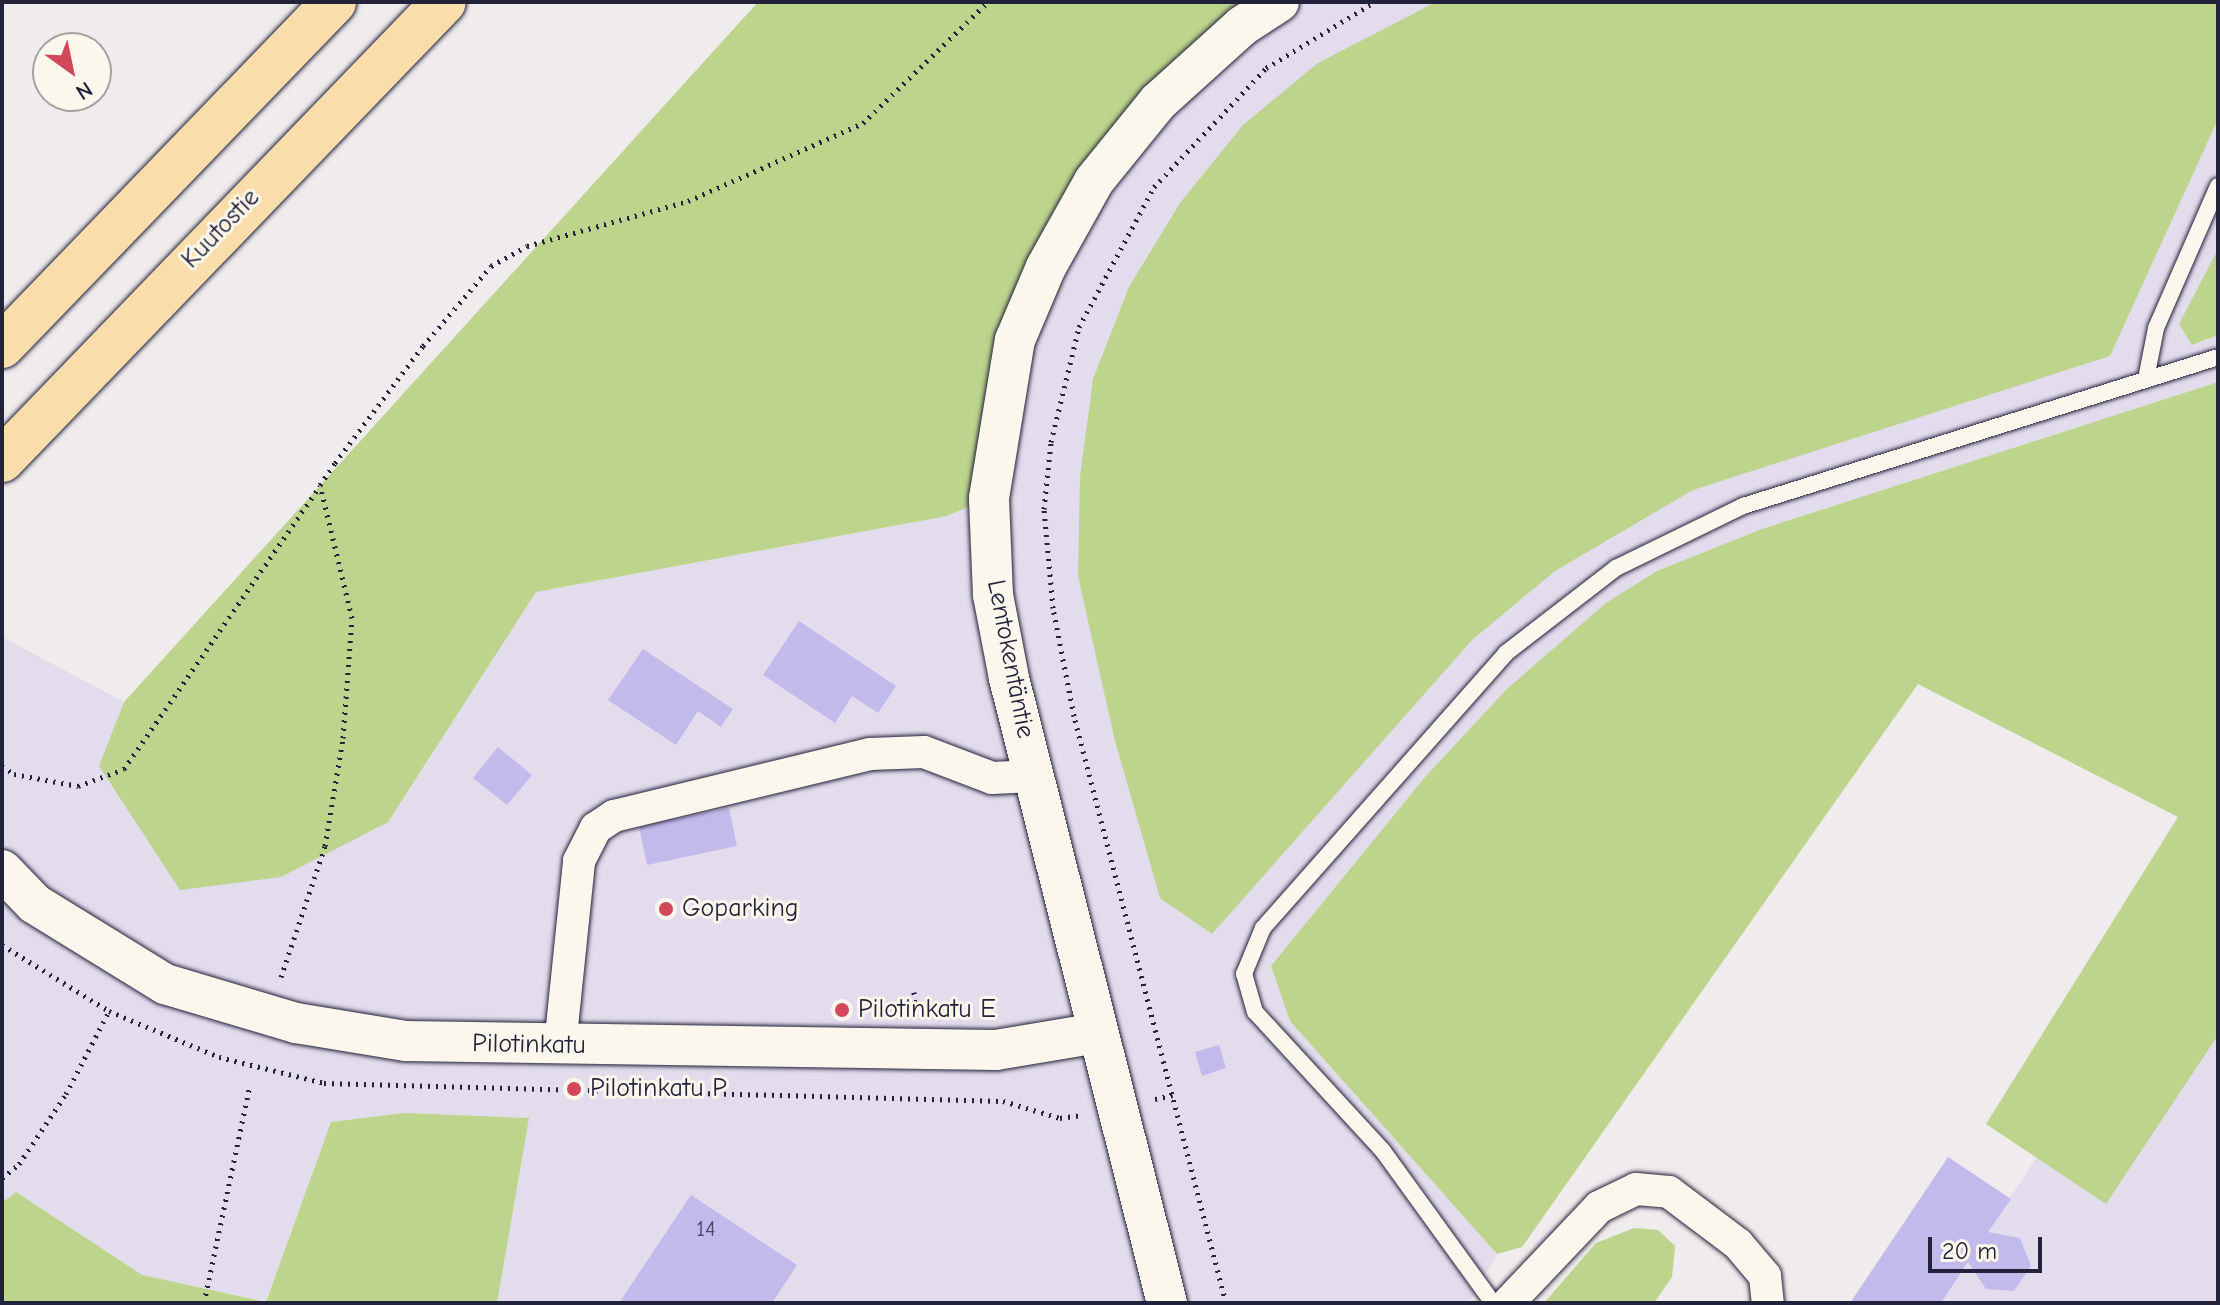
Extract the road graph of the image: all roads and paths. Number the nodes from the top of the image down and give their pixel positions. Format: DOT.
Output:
graph roads {
  1 [pos="334,2"];
  2 [pos="444,2"];
  3 [pos="988,2"];
  4 [pos="1279,2"];
  5 [pos="1374,2"];
  6 [pos="2218,186"];
  7 [pos="2,346"];
  8 [pos="2218,357"];
  9 [pos="2146,379"];
  10 [pos="2,460"];
  11 [pos="320,485"];
  12 [pos="2,766"];
  13 [pos="1034,776"];
  14 [pos="2,870"];
  15 [pos="281,977"];
  16 [pos="914,992"];
  17 [pos="109,1011"];
  18 [pos="915,1016"];
  19 [pos="1098,1033"];
  20 [pos="560,1046"];
  21 [pos="249,1089"];
  22 [pos="2,1178"];
  23 [pos="204,1303"];
  24 [pos="1167,1303"];
  25 [pos="1226,1303"];
  26 [pos="1493,1303"];
  27 [pos="1508,1303"];
  28 [pos="1768,1303"];
  1 -- 7 [label="highway"];
  2 -- 10 [label="highway, Kuutostie"];
  3 -- 11 [label="path"];
  4 -- 13 [label="street, Lentokentäntie"];
  5 -- 25 [label="path"];
  6 -- 9 [label="lane"];
  8 -- 9 [label="lane"];
  9 -- 26 [label="lane"];
  11 -- 12 [label="path"];
  11 -- 15 [label="path"];
  13 -- 19 [label="street, Lentokentäntie"];
  13 -- 20 [label="street"];
  14 -- 20 [label="street, Pilotinkatu"];
  16 -- 18 [label="path"];
  17 -- 22 [label="path"];
  19 -- 20 [label="street, Pilotinkatu"];
  19 -- 24 [label="street, Lentokentäntie"];
  21 -- 23 [label="path"];
  27 -- 28 [label="street"];
}
